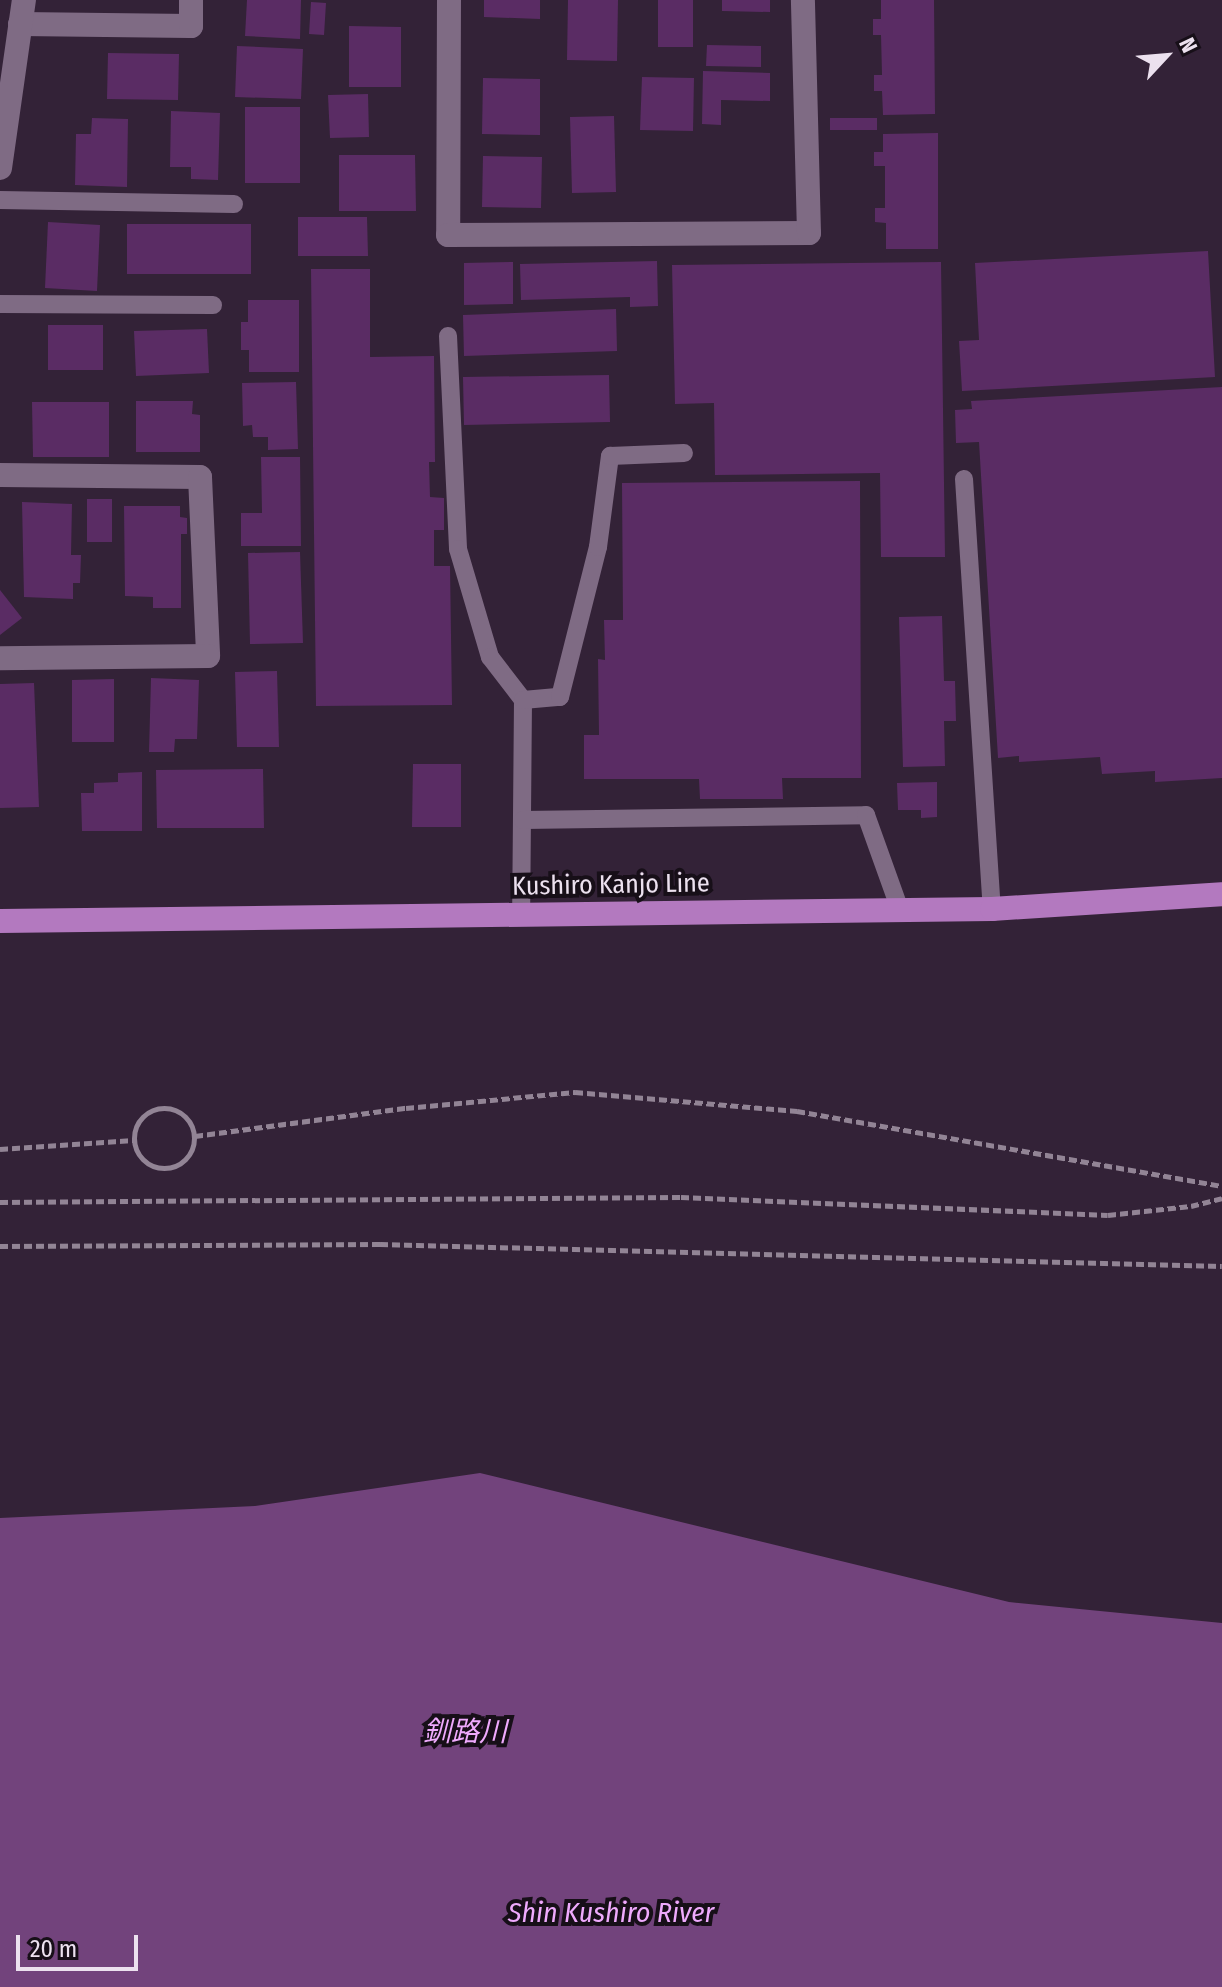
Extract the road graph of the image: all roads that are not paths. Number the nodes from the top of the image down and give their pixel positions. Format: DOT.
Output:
graph roads {
  1 [pos="24,0"];
  2 [pos="191,0"];
  3 [pos="449,0"];
  4 [pos="803,0"];
  5 [pos="20,24"];
  6 [pos="0,168"];
  7 [pos="0,200"];
  8 [pos="234,204"];
  9 [pos="0,304"];
  10 [pos="213,305"];
  11 [pos="448,336"];
  12 [pos="684,453"];
  13 [pos="0,475"];
  14 [pos="964,479"];
  15 [pos="0,658"];
  16 [pos="523,700"];
  17 [pos="523,820"];
  18 [pos="1222,894"];
  19 [pos="992,909"];
  20 [pos="900,910"];
  21 [pos="521,915"];
  22 [pos="0,921"];
  1 -- 5 [label="street"];
  2 -- 5 [label="street"];
  3 -- 4 [label="street"];
  5 -- 6 [label="street"];
  7 -- 8 [label="lane"];
  9 -- 10 [label="lane"];
  11 -- 16 [label="lane"];
  12 -- 16 [label="lane"];
  13 -- 15 [label="street"];
  14 -- 19 [label="lane"];
  16 -- 17 [label="lane"];
  17 -- 20 [label="lane"];
  17 -- 21 [label="lane"];
  18 -- 19 [label="main road, Kushiro Kanjo Line"];
  19 -- 20 [label="main road, Kushiro Kanjo Line"];
  20 -- 21 [label="main road, Kushiro Kanjo Line"];
  21 -- 22 [label="main road, Kushiro Kanjo Line"];
}
